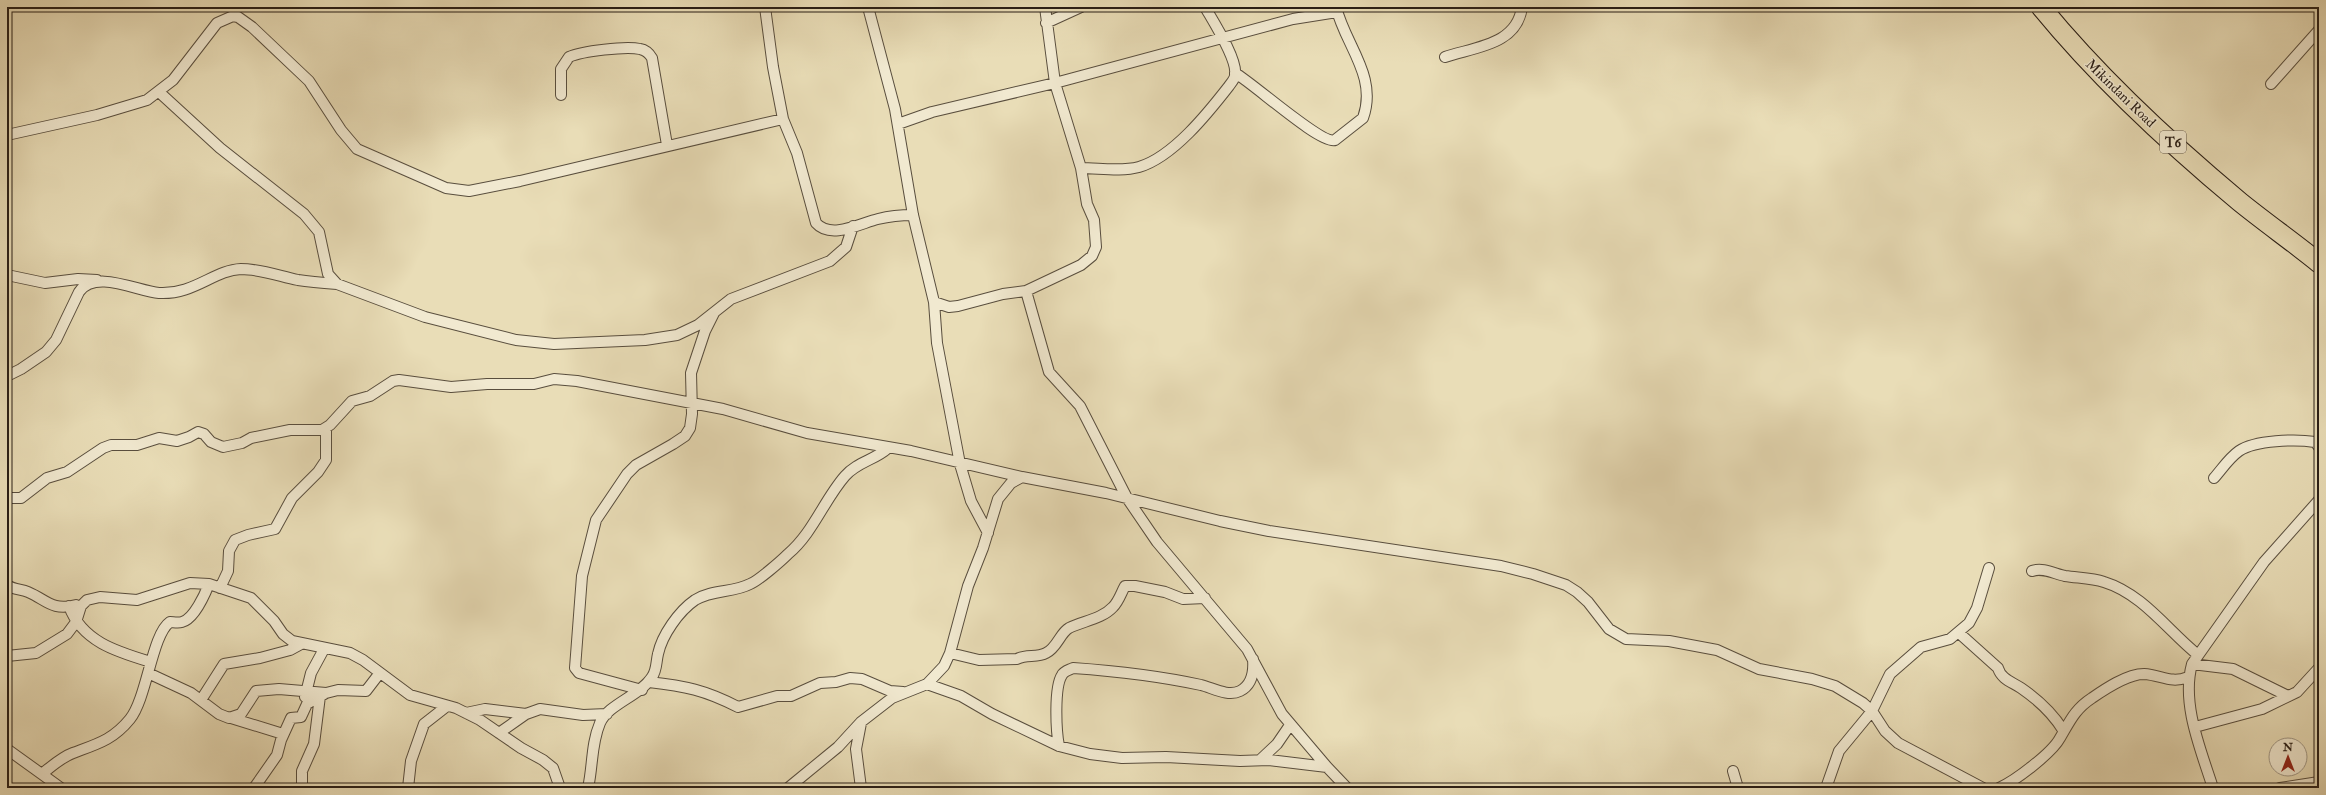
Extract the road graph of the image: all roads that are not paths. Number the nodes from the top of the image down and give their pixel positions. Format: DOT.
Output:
graph roads {
  1 [pos="765,7"];
  2 [pos="868,7"];
  3 [pos="1045,7"];
  4 [pos="1081,7"];
  5 [pos="1205,7"];
  6 [pos="1522,7"];
  7 [pos="2041,7"];
  8 [pos="1337,9"];
  9 [pos="235,11"];
  10 [pos="1046,23"];
  11 [pos="2319,30"];
  12 [pos="1223,38"];
  13 [pos="1445,57"];
  14 [pos="1235,72"];
  15 [pos="1055,83"];
  16 [pos="2271,84"];
  17 [pos="159,92"];
  18 [pos="561,95"];
  19 [pos="783,119"];
  20 [pos="898,124"];
  21 [pos="7,135"];
  22 [pos="667,145"];
  23 [pos="1080,168"];
  24 [pos="913,215"];
  25 [pos="854,226"];
  26 [pos="2319,263"];
  27 [pos="7,275"];
  28 [pos="101,282"];
  29 [pos="337,284"];
  30 [pos="1026,291"];
  31 [pos="934,302"];
  32 [pos="714,313"];
  33 [pos="7,376"];
  34 [pos="692,403"];
  35 [pos="326,428"];
  36 [pos="2319,447"];
  37 [pos="888,448"];
  38 [pos="960,464"];
  39 [pos="1022,477"];
  40 [pos="2214,478"];
  41 [pos="1127,498"];
  42 [pos="7,499"];
  43 [pos="2319,500"];
  44 [pos="988,533"];
  45 [pos="1990,568"];
  46 [pos="2032,571"];
  47 [pos="209,584"];
  48 [pos="7,585"];
  49 [pos="220,588"];
  50 [pos="1206,598"];
  51 [pos="87,600"];
  52 [pos="69,606"];
  53 [pos="76,622"];
  54 [pos="1959,633"];
  55 [pos="301,644"];
  56 [pos="324,649"];
  57 [pos="950,653"];
  58 [pos="2198,655"];
  59 [pos="7,656"];
  60 [pos="1253,659"];
  61 [pos="151,662"];
  62 [pos="2192,664"];
  63 [pos="2319,668"];
  64 [pos="148,673"];
  65 [pos="379,674"];
  66 [pos="2188,676"];
  67 [pos="649,682"];
  68 [pos="927,684"];
  69 [pos="642,690"];
  70 [pos="306,691"];
  71 [pos="904,692"];
  72 [pos="323,695"];
  73 [pos="2288,696"];
  74 [pos="201,700"];
  75 [pos="447,706"];
  76 [pos="304,709"];
  77 [pos="1872,711"];
  78 [pos="2049,711"];
  79 [pos="466,713"];
  80 [pos="2074,713"];
  81 [pos="526,714"];
  82 [pos="607,714"];
  83 [pos="232,718"];
  84 [pos="861,722"];
  85 [pos="1290,725"];
  86 [pos="2195,727"];
  87 [pos="2063,730"];
  88 [pos="499,733"];
  89 [pos="283,734"];
  90 [pos="1059,746"];
  91 [pos="7,749"];
  92 [pos="1260,760"];
  93 [pos="1327,767"];
  94 [pos="1734,771"];
  95 [pos="43,774"];
  96 [pos="2319,782"];
  97 [pos="61,788"];
  98 [pos="254,788"];
  99 [pos="302,788"];
  100 [pos="408,788"];
  101 [pos="560,788"];
  102 [pos="588,788"];
  103 [pos="788,788"];
  104 [pos="862,788"];
  105 [pos="1348,788"];
  106 [pos="1738,788"];
  107 [pos="1826,788"];
  108 [pos="1983,788"];
  109 [pos="1999,788"];
  110 [pos="2213,788"];
  111 [pos="2280,788"];
  1 -- 19 [label="street"];
  2 -- 20 [label="street"];
  3 -- 10 [label="street"];
  4 -- 10 [label="street"];
  5 -- 12 [label="street"];
  6 -- 13 [label="street"];
  7 -- 26 [label="highway, Mikindani Road / T6"];
  8 -- 12 [label="street"];
  8 -- 14 [label="street"];
  9 -- 17 [label="street"];
  9 -- 22 [label="street"];
  10 -- 15 [label="street"];
  11 -- 16 [label="street"];
  12 -- 14 [label="street"];
  12 -- 15 [label="street"];
  14 -- 23 [label="street"];
  15 -- 20 [label="street"];
  15 -- 23 [label="street"];
  17 -- 21 [label="street"];
  17 -- 29 [label="street"];
  18 -- 22 [label="street"];
  19 -- 22 [label="street"];
  19 -- 25 [label="street"];
  20 -- 24 [label="street"];
  23 -- 30 [label="street"];
  24 -- 25 [label="street"];
  24 -- 31 [label="street"];
  25 -- 32 [label="street"];
  27 -- 28 [label="street"];
  28 -- 29 [label="street"];
  28 -- 33 [label="street"];
  29 -- 32 [label="street"];
  30 -- 31 [label="street"];
  30 -- 41 [label="street"];
  31 -- 38 [label="street"];
  32 -- 34 [label="street"];
  34 -- 35 [label="street"];
  34 -- 37 [label="street"];
  34 -- 69 [label="street"];
  35 -- 42 [label="street"];
  35 -- 49 [label="street"];
  36 -- 40 [label="street"];
  37 -- 38 [label="street"];
  37 -- 67 [label="street"];
  38 -- 39 [label="street"];
  38 -- 44 [label="street"];
  39 -- 41 [label="street"];
  39 -- 44 [label="street"];
  41 -- 50 [label="street"];
  41 -- 77 [label="street"];
  43 -- 58 [label="street"];
  44 -- 57 [label="street"];
  45 -- 54 [label="street"];
  46 -- 58 [label="street"];
  47 -- 49 [label="street"];
  47 -- 51 [label="street"];
  47 -- 61 [label="street"];
  48 -- 52 [label="street"];
  49 -- 55 [label="street"];
  50 -- 57 [label="street"];
  50 -- 60 [label="street"];
  51 -- 52 [label="street"];
  51 -- 53 [label="street"];
  52 -- 53 [label="street"];
  53 -- 59 [label="street"];
  53 -- 61 [label="street"];
  54 -- 77 [label="street"];
  54 -- 78 [label="street"];
  55 -- 56 [label="street"];
  55 -- 74 [label="street"];
  56 -- 65 [label="street"];
  56 -- 70 [label="street"];
  57 -- 68 [label="street"];
  58 -- 62 [label="street"];
  60 -- 85 [label="street"];
  60 -- 90 [label="street"];
  61 -- 64 [label="street"];
  62 -- 66 [label="street"];
  62 -- 73 [label="street"];
  63 -- 73 [label="street"];
  64 -- 74 [label="street"];
  64 -- 95 [label="street"];
  65 -- 72 [label="street"];
  65 -- 75 [label="street"];
  66 -- 80 [label="street"];
  66 -- 86 [label="street"];
  67 -- 69 [label="street"];
  67 -- 71 [label="street"];
  68 -- 71 [label="street"];
  68 -- 90 [label="street"];
  69 -- 82 [label="street"];
  70 -- 72 [label="street"];
  70 -- 76 [label="street"];
  70 -- 83 [label="street"];
  71 -- 84 [label="street"];
  72 -- 76 [label="street"];
  72 -- 99 [label="street"];
  73 -- 86 [label="street"];
  74 -- 83 [label="street"];
  75 -- 79 [label="street"];
  75 -- 100 [label="street"];
  76 -- 89 [label="street"];
  77 -- 107 [label="street"];
  77 -- 108 [label="street"];
  78 -- 80 [label="street"];
  78 -- 87 [label="street"];
  79 -- 81 [label="street"];
  79 -- 88 [label="street"];
  80 -- 87 [label="street"];
  81 -- 82 [label="street"];
  81 -- 88 [label="street"];
  82 -- 102 [label="street"];
  83 -- 89 [label="street"];
  84 -- 103 [label="street"];
  84 -- 104 [label="street"];
  85 -- 92 [label="street"];
  85 -- 93 [label="street"];
  86 -- 110 [label="street"];
  87 -- 109 [label="street"];
  88 -- 101 [label="street"];
  89 -- 98 [label="street"];
  90 -- 92 [label="street"];
  91 -- 95 [label="street"];
  92 -- 93 [label="street"];
  93 -- 105 [label="street"];
  94 -- 106 [label="street"];
  95 -- 97 [label="street"];
  96 -- 111 [label="street"];
}
